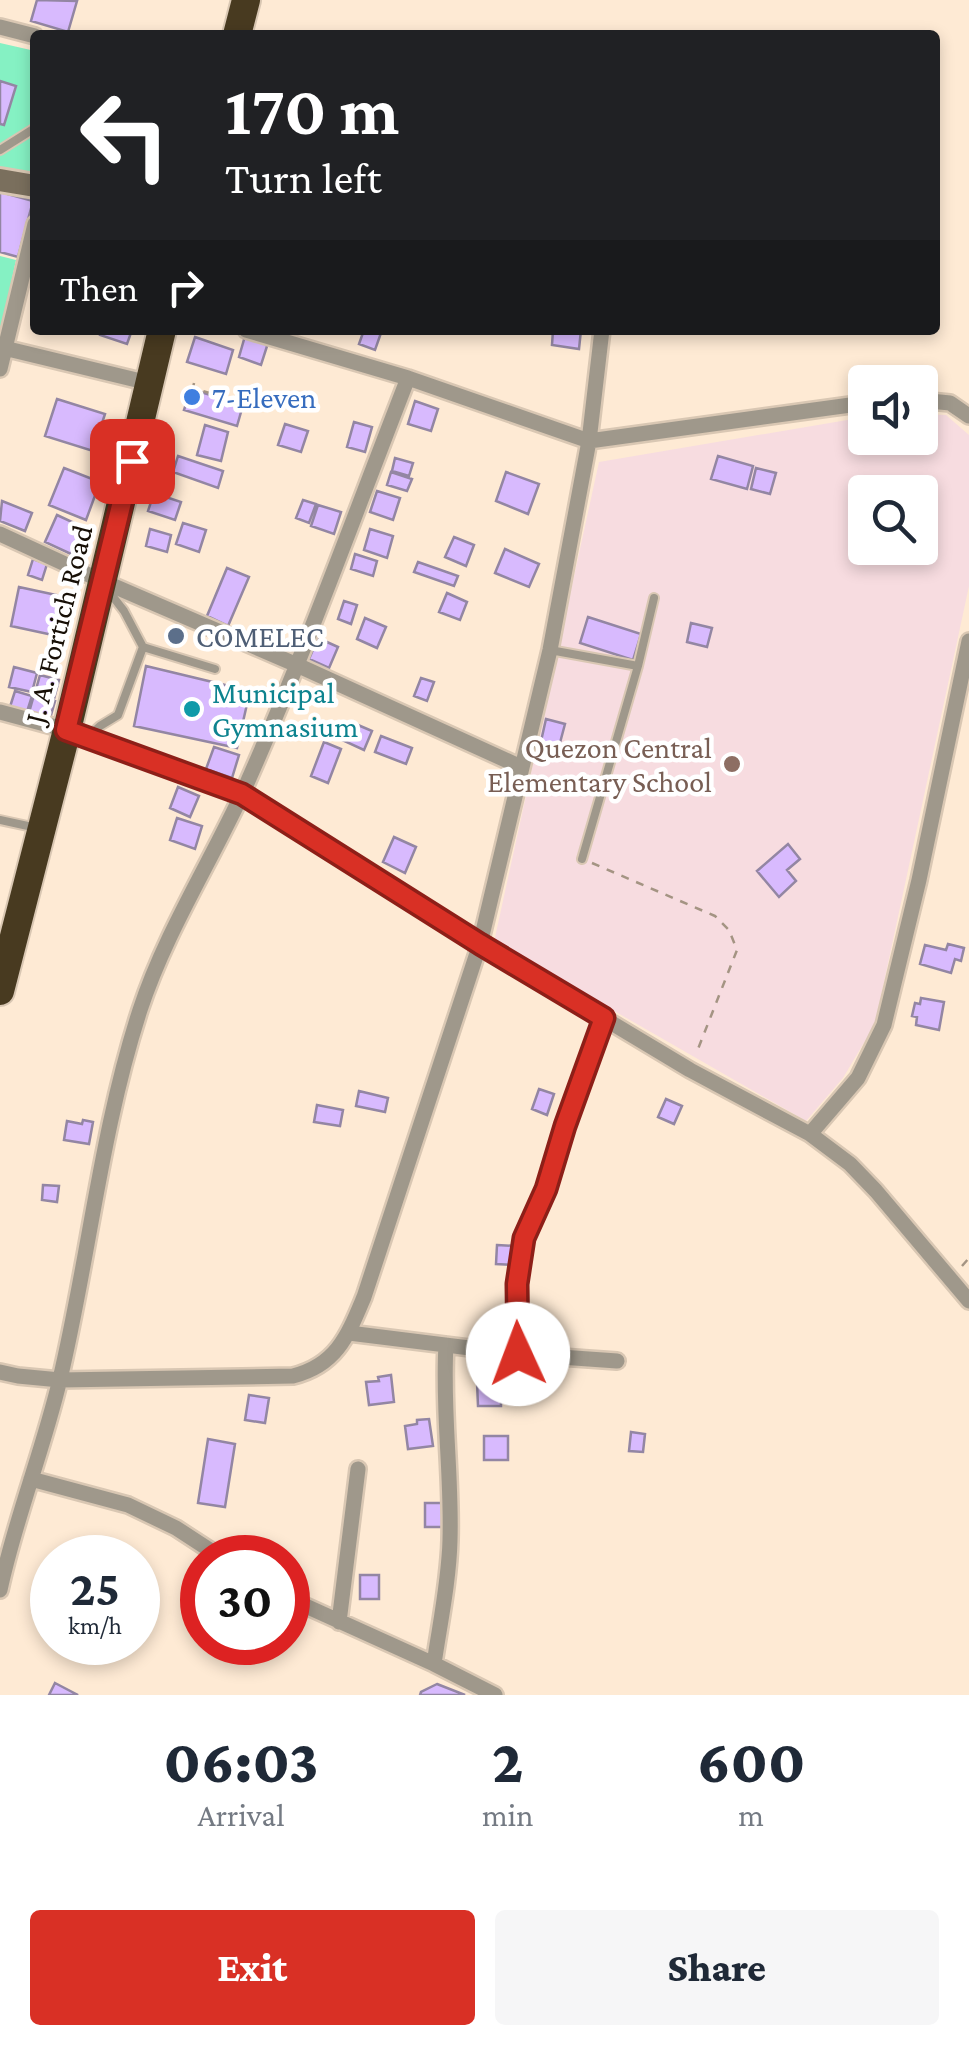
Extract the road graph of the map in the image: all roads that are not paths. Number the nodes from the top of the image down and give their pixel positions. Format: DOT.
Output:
graph roads {
  1 [pos="246,0"];
  2 [pos="0,27"];
  3 [pos="238,30"];
  4 [pos="30,35"];
  5 [pos="30,131"];
  6 [pos="0,150"];
  7 [pos="0,180"];
  8 [pos="30,185"];
  9 [pos="30,268"];
  10 [pos="161,335"];
  11 [pos="263,335"];
  12 [pos="601,335"];
  13 [pos="2,347"];
  14 [pos="0,369"];
  15 [pos="408,378"];
  16 [pos="149,384"];
  17 [pos="938,402"];
  18 [pos="848,405"];
  19 [pos="969,416"];
  20 [pos="589,441"];
  21 [pos="0,534"];
  22 [pos="102,581"];
  23 [pos="654,598"];
  24 [pos="969,641"];
  25 [pos="143,647"];
  26 [pos="550,650"];
  27 [pos="297,665"];
  28 [pos="638,666"];
  29 [pos="215,668"];
  30 [pos="0,712"];
  31 [pos="77,734"];
  32 [pos="520,768"];
  33 [pos="242,794"];
  34 [pos="0,820"];
  35 [pos="41,829"];
  36 [pos="582,859"];
  37 [pos="480,944"];
  38 [pos="0,991"];
  39 [pos="604,1018"];
  40 [pos="810,1134"];
  41 [pos="969,1301"];
  42 [pos="349,1332"];
  43 [pos="446,1345"];
  44 [pos="518,1354"];
  45 [pos="616,1362"];
  46 [pos="0,1372"];
  47 [pos="60,1380"];
  48 [pos="358,1470"];
  49 [pos="31,1479"];
  50 [pos="187,1535"];
  51 [pos="0,1590"];
  52 [pos="310,1608"];
  53 [pos="339,1622"];
  54 [pos="434,1664"];
  55 [pos="495,1695"];
  1 -- 3 [label="highway"];
  2 -- 4 [label="street"];
  5 -- 6 [label="lane"];
  7 -- 8 [label="street"];
  9 -- 13 [label="street"];
  10 -- 16 [label="highway, J. A. Fortich Road"];
  11 -- 15 [label="street"];
  12 -- 20 [label="street"];
  13 -- 14 [label="street"];
  13 -- 16 [label="street"];
  15 -- 20 [label="street"];
  15 -- 27 [label="street"];
  16 -- 22 [label="highway, J. A. Fortich Road"];
  17 -- 19 [label="street"];
  18 -- 20 [label="street"];
  20 -- 26 [label="street"];
  21 -- 22 [label="street"];
  22 -- 25 [label="lane"];
  22 -- 27 [label="street"];
  22 -- 31 [label="highway, J. A. Fortich Road"];
  23 -- 28 [label="lane"];
  24 -- 40 [label="street"];
  25 -- 29 [label="lane"];
  25 -- 31 [label="lane"];
  26 -- 28 [label="lane"];
  26 -- 32 [label="street"];
  27 -- 32 [label="street"];
  27 -- 33 [label="street"];
  28 -- 36 [label="lane"];
  30 -- 31 [label="street"];
  31 -- 33 [label="street"];
  31 -- 35 [label="highway, J. A. Fortich Road"];
  32 -- 37 [label="street"];
  33 -- 37 [label="street"];
  33 -- 47 [label="street"];
  34 -- 35 [label="lane"];
  35 -- 38 [label="highway, J. A. Fortich Road"];
  37 -- 39 [label="street"];
  37 -- 42 [label="street"];
  39 -- 40 [label="street"];
  39 -- 44 [label="street"];
  40 -- 41 [label="street"];
  42 -- 43 [label="street"];
  42 -- 47 [label="street"];
  43 -- 44 [label="street"];
  43 -- 54 [label="street"];
  44 -- 45 [label="street"];
  46 -- 47 [label="street"];
  47 -- 49 [label="street"];
  48 -- 53 [label="street"];
  49 -- 50 [label="street"];
  49 -- 51 [label="street"];
  52 -- 53 [label="street"];
  53 -- 54 [label="street"];
  54 -- 55 [label="street"];
}
